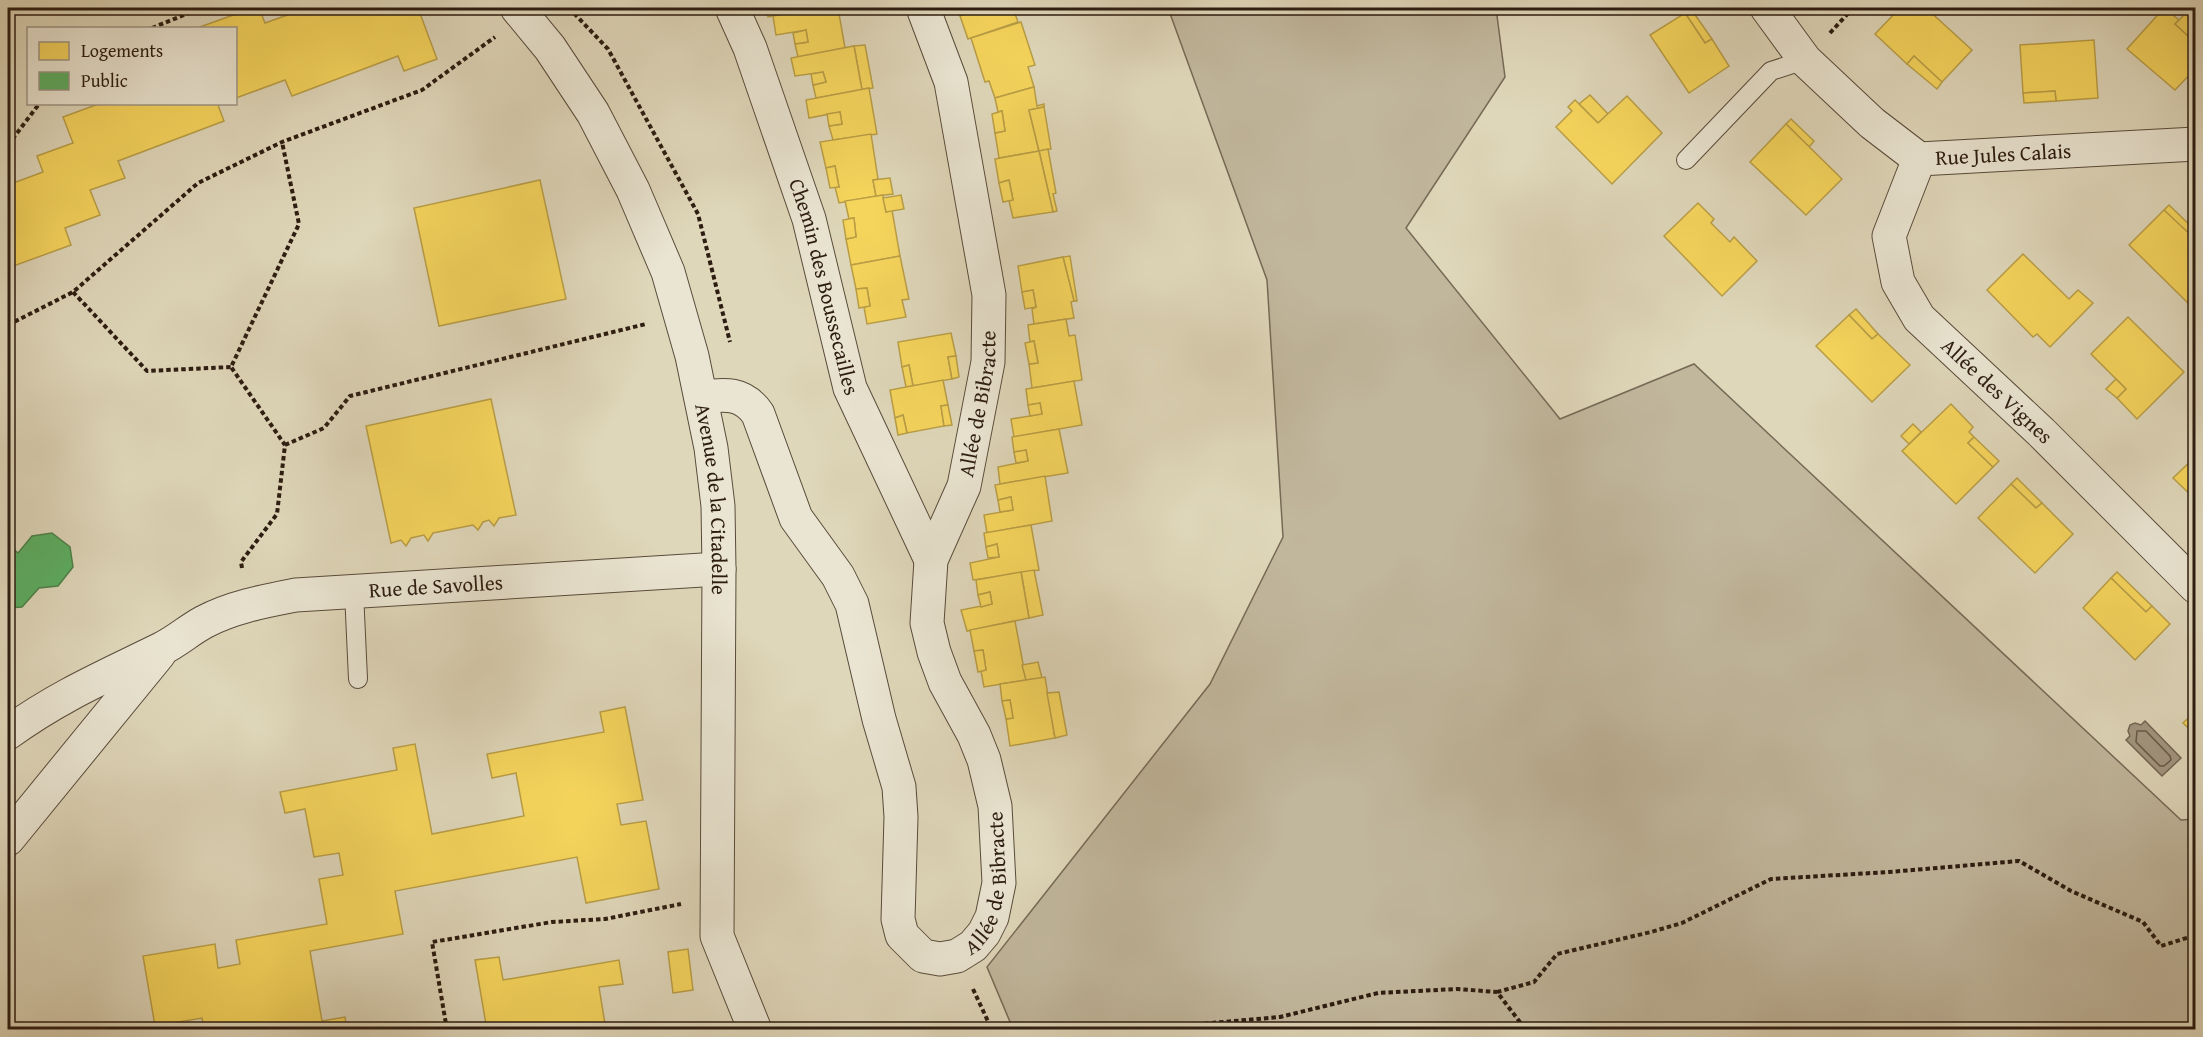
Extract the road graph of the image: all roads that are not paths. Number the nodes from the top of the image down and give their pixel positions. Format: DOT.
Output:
graph roads {
  1 [pos="732,8"];
  2 [pos="923,8"];
  3 [pos="1767,8"];
  4 [pos="521,12"];
  5 [pos="1805,60"];
  6 [pos="2196,144"];
  7 [pos="1920,159"];
  8 [pos="1686,160"];
  9 [pos="701,397"];
  10 [pos="931,560"];
  11 [pos="720,569"];
  12 [pos="2196,586"];
  13 [pos="354,592"];
  14 [pos="164,648"];
  15 [pos="358,679"];
  16 [pos="8,734"];
  17 [pos="8,839"];
  18 [pos="755,1029"];
  1 -- 10 [label="street, Chemin des Boussecailles"];
  2 -- 10 [label="street, Allée de Bibracte"];
  3 -- 5 [label="street, Rue Jules Calais"];
  4 -- 9 [label="street, Avenue de la Citadelle"];
  5 -- 7 [label="street, Rue Jules Calais"];
  5 -- 8 [label="lane"];
  6 -- 7 [label="street, Rue Jules Calais"];
  7 -- 12 [label="street, Allée des Vignes"];
  9 -- 10 [label="street, Allée de Bibracte"];
  9 -- 11 [label="street, Avenue de la Citadelle"];
  11 -- 13 [label="street, Rue de Savolles"];
  11 -- 18 [label="street, Avenue de la Citadelle"];
  13 -- 14 [label="street, Rue de Savolles"];
  13 -- 15 [label="lane"];
  14 -- 16 [label="street, Rue de Savolles"];
  14 -- 17 [label="street, Rue de Savolles"];
}
